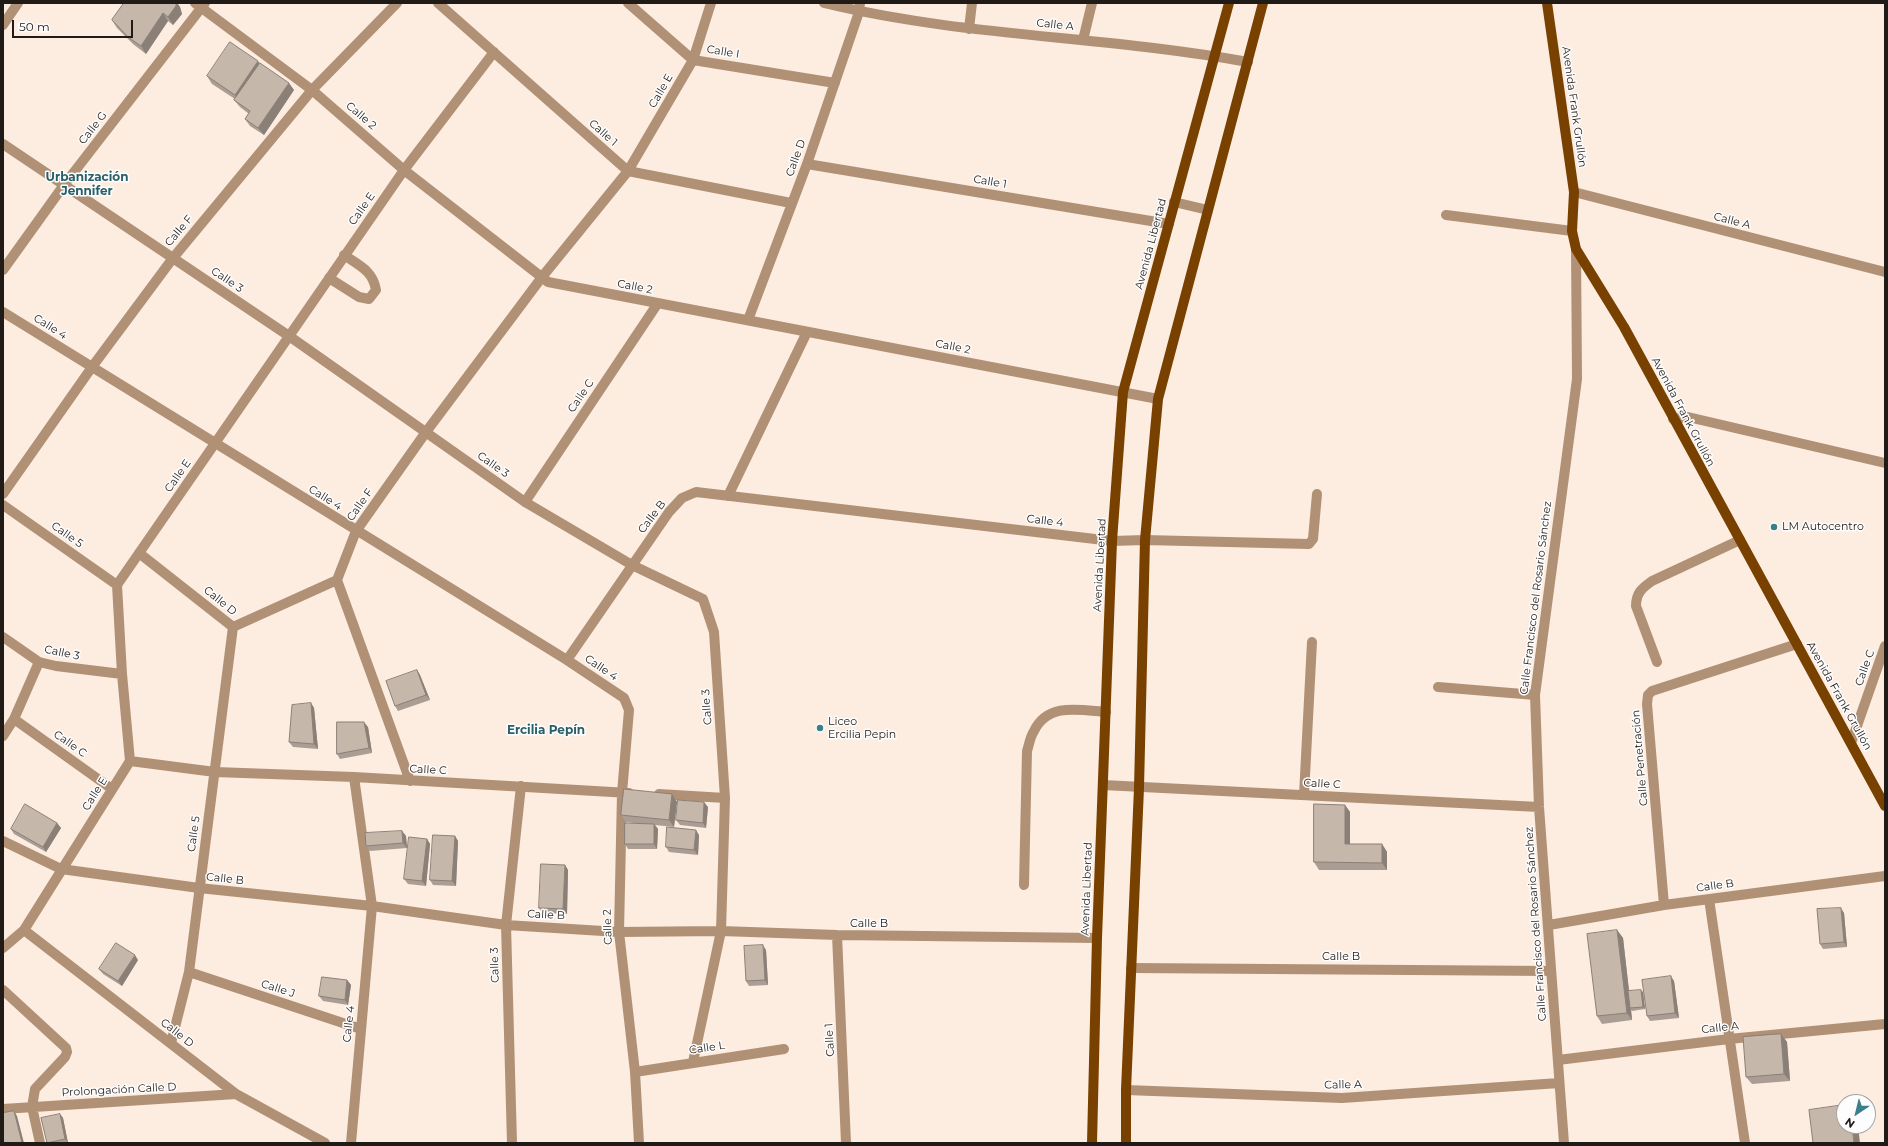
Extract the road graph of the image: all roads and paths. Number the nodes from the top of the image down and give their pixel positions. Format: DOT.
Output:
graph roads {
  1 [pos="18,3"];
  2 [pos="397,3"];
  3 [pos="438,3"];
  4 [pos="628,3"];
  5 [pos="711,3"];
  6 [pos="824,3"];
  7 [pos="972,3"];
  8 [pos="1092,3"];
  9 [pos="1229,3"];
  10 [pos="1263,3"];
  11 [pos="1547,3"];
  12 [pos="200,4"];
  13 [pos="860,7"];
  14 [pos="3,25"];
  15 [pos="969,29"];
  16 [pos="1083,40"];
  17 [pos="494,52"];
  18 [pos="1213,55"];
  19 [pos="693,60"];
  20 [pos="1248,62"];
  21 [pos="835,83"];
  22 [pos="312,90"];
  23 [pos="3,144"];
  24 [pos="807,164"];
  25 [pos="404,170"];
  26 [pos="628,171"];
  27 [pos="64,186"];
  28 [pos="1574,192"];
  29 [pos="1174,202"];
  30 [pos="791,203"];
  31 [pos="1208,210"];
  32 [pos="1446,216"];
  33 [pos="1169,224"];
  34 [pos="1572,231"];
  35 [pos="1576,249"];
  36 [pos="344,255"];
  37 [pos="172,258"];
  38 [pos="3,270"];
  39 [pos="1885,272"];
  40 [pos="542,277"];
  41 [pos="329,278"];
  42 [pos="658,303"];
  43 [pos="3,312"];
  44 [pos="748,320"];
  45 [pos="807,332"];
  46 [pos="289,336"];
  47 [pos="92,367"];
  48 [pos="1123,392"];
  49 [pos="1158,399"];
  50 [pos="1673,419"];
  51 [pos="426,432"];
  52 [pos="214,444"];
  53 [pos="1885,463"];
  54 [pos="3,494"];
  55 [pos="1318,494"];
  56 [pos="728,496"];
  57 [pos="525,502"];
  58 [pos="3,505"];
  59 [pos="356,531"];
  60 [pos="1145,540"];
  61 [pos="1740,540"];
  62 [pos="1112,541"];
  63 [pos="139,553"];
  64 [pos="632,565"];
  65 [pos="337,580"];
  66 [pos="117,585"];
  67 [pos="233,627"];
  68 [pos="3,637"];
  69 [pos="1312,642"];
  70 [pos="1797,644"];
  71 [pos="1885,649"];
  72 [pos="567,660"];
  73 [pos="39,662"];
  74 [pos="1657,662"];
  75 [pos="122,674"];
  76 [pos="1438,686"];
  77 [pos="1535,695"];
  78 [pos="629,710"];
  79 [pos="1106,712"];
  80 [pos="14,720"];
  81 [pos="3,736"];
  82 [pos="1851,743"];
  83 [pos="130,761"];
  84 [pos="215,772"];
  85 [pos="354,777"];
  86 [pos="410,781"];
  87 [pos="1103,785"];
  88 [pos="521,786"];
  89 [pos="1139,788"];
  90 [pos="112,789"];
  91 [pos="622,792"];
  92 [pos="1304,795"];
  93 [pos="725,798"];
  94 [pos="1885,806"];
  95 [pos="1539,807"];
  96 [pos="3,841"];
  97 [pos="62,869"];
  98 [pos="1885,876"];
  99 [pos="1024,886"];
  100 [pos="198,888"];
  101 [pos="1709,899"];
  102 [pos="1664,905"];
  103 [pos="372,906"];
  104 [pos="506,925"];
  105 [pos="1549,925"];
  106 [pos="24,930"];
  107 [pos="721,931"];
  108 [pos="619,932"];
  109 [pos="837,935"];
  110 [pos="1097,938"];
  111 [pos="3,948"];
  112 [pos="1132,968"];
  113 [pos="1551,971"];
  114 [pos="189,972"];
  115 [pos="3,990"];
  116 [pos="1885,1024"];
  117 [pos="360,1029"];
  118 [pos="1729,1039"];
  119 [pos="171,1043"];
  120 [pos="784,1049"];
  121 [pos="1558,1060"];
  122 [pos="693,1062"];
  123 [pos="635,1072"];
  124 [pos="1559,1083"];
  125 [pos="1126,1090"];
  126 [pos="236,1094"];
  127 [pos="32,1107"];
  128 [pos="3,1109"];
  129 [pos="40,1143"];
  130 [pos="325,1143"];
  131 [pos="351,1143"];
  132 [pos="512,1143"];
  133 [pos="639,1143"];
  134 [pos="846,1143"];
  135 [pos="1092,1143"];
  136 [pos="1126,1143"];
  137 [pos="1564,1143"];
  138 [pos="1744,1143"];
  1 -- 14 [label="street"];
  2 -- 22 [label="street, Calle F"];
  3 -- 17 [label="street, Calle 1"];
  4 -- 19 [label="street, Calle I"];
  5 -- 19 [label="street, Calle E"];
  6 -- 13 [label="street, Calle A"];
  7 -- 15 [label="street"];
  8 -- 16 [label="street"];
  9 -- 18 [label="main road, Avenida Libertad"];
  10 -- 20 [label="main road"];
  11 -- 28 [label="main road, Avenida Frank Grullón"];
  12 -- 22 [label="street, Calle 2"];
  12 -- 27 [label="street, Calle G"];
  13 -- 15 [label="street, Calle A"];
  13 -- 21 [label="street, Calle D"];
  15 -- 16 [label="street, Calle A"];
  16 -- 18 [label="street, Calle A"];
  17 -- 25 [label="street, Calle E"];
  17 -- 26 [label="street, Calle 1"];
  18 -- 20 [label="street, Calle A"];
  18 -- 29 [label="main road, Avenida Libertad"];
  19 -- 21 [label="street, Calle I"];
  19 -- 26 [label="street, Calle E"];
  20 -- 31 [label="main road"];
  21 -- 24 [label="street, Calle D"];
  22 -- 25 [label="street, Calle 2"];
  22 -- 37 [label="street, Calle F"];
  23 -- 27 [label="street, Calle 3"];
  24 -- 30 [label="street, Calle D"];
  24 -- 33 [label="street, Calle 1"];
  25 -- 36 [label="street, Calle E"];
  25 -- 40 [label="street, Calle 2"];
  26 -- 30 [label="street"];
  26 -- 40 [label="street, Calle E"];
  27 -- 37 [label="street, Calle 3"];
  27 -- 38 [label="street, Calle G"];
  28 -- 34 [label="main road, Avenida Frank Grullón"];
  28 -- 39 [label="street, Calle A"];
  29 -- 31 [label="street"];
  29 -- 33 [label="main road, Avenida Libertad"];
  30 -- 44 [label="street, Calle D"];
  31 -- 49 [label="main road"];
  32 -- 34 [label="street"];
  33 -- 48 [label="main road, Avenida Libertad"];
  34 -- 35 [label="main road, Avenida Frank Grullón"];
  35 -- 50 [label="main road, Avenida Frank Grullón"];
  35 -- 77 [label="street, Calle Francisco del Rosario Sánchez"];
  36 -- 41 [label="street, Calle E"];
  36 -- 41 [label="street"];
  37 -- 46 [label="street, Calle 3"];
  37 -- 47 [label="street, Calle F"];
  40 -- 42 [label="street, Calle 2"];
  40 -- 51 [label="street, Calle F"];
  41 -- 46 [label="street, Calle E"];
  42 -- 44 [label="street, Calle 2"];
  42 -- 57 [label="street, Calle C"];
  43 -- 47 [label="street, Calle 4"];
  44 -- 45 [label="street, Calle 2"];
  45 -- 48 [label="street, Calle 2"];
  45 -- 56 [label="street"];
  46 -- 51 [label="street, Calle 3"];
  46 -- 52 [label="street, Calle E"];
  47 -- 52 [label="street, Calle 4"];
  47 -- 54 [label="street, Calle F"];
  48 -- 49 [label="street, Calle 2"];
  48 -- 62 [label="main road, Avenida Libertad"];
  49 -- 60 [label="main road"];
  50 -- 53 [label="street"];
  50 -- 61 [label="main road, Avenida Frank Grullón"];
  51 -- 57 [label="street, Calle 3"];
  51 -- 59 [label="street, Calle F"];
  52 -- 59 [label="street, Calle 4"];
  52 -- 63 [label="street, Calle E"];
  55 -- 60 [label="street, Calle 4"];
  56 -- 62 [label="street, Calle 4"];
  56 -- 64 [label="street, Calle B"];
  57 -- 64 [label="street, Calle 3"];
  58 -- 66 [label="street, Calle 5"];
  59 -- 65 [label="street, Calle F"];
  59 -- 72 [label="street, Calle 4"];
  60 -- 62 [label="street, Calle 4"];
  60 -- 89 [label="main road"];
  61 -- 70 [label="main road, Avenida Frank Grullón"];
  61 -- 74 [label="street"];
  62 -- 79 [label="main road, Avenida Libertad"];
  63 -- 66 [label="street, Calle E"];
  63 -- 67 [label="street, Calle D"];
  64 -- 72 [label="street, Calle B"];
  64 -- 93 [label="street, Calle 3"];
  65 -- 67 [label="street, Calle D"];
  65 -- 86 [label="street"];
  66 -- 75 [label="street"];
  67 -- 84 [label="street, Calle 5"];
  68 -- 73 [label="street, Calle 3"];
  69 -- 92 [label="street"];
  70 -- 82 [label="main road, Avenida Frank Grullón"];
  70 -- 102 [label="street, Calle Penetración"];
  71 -- 82 [label="street, Calle C"];
  72 -- 78 [label="street, Calle 4"];
  73 -- 75 [label="street, Calle 3"];
  73 -- 80 [label="street"];
  75 -- 83 [label="street"];
  76 -- 77 [label="street"];
  77 -- 95 [label="street, Calle Francisco del Rosario Sánchez"];
  78 -- 91 [label="street, Calle 2"];
  79 -- 87 [label="main road, Avenida Libertad"];
  79 -- 99 [label="street"];
  80 -- 81 [label="street"];
  80 -- 90 [label="street, Calle C"];
  82 -- 94 [label="main road, Avenida Frank Grullón"];
  83 -- 84 [label="street, Calle C"];
  83 -- 90 [label="street, Calle E"];
  84 -- 85 [label="street, Calle C"];
  84 -- 100 [label="street, Calle 5"];
  85 -- 86 [label="street, Calle C"];
  85 -- 103 [label="street, Calle 4"];
  86 -- 88 [label="street, Calle C"];
  87 -- 89 [label="street, Calle C"];
  87 -- 110 [label="main road, Avenida Libertad"];
  88 -- 91 [label="street, Calle C"];
  88 -- 104 [label="street, Calle 3"];
  89 -- 92 [label="street, Calle C"];
  89 -- 112 [label="main road"];
  90 -- 97 [label="street, Calle E"];
  91 -- 93 [label="street, Calle C"];
  91 -- 108 [label="street, Calle 2"];
  92 -- 95 [label="street, Calle C"];
  93 -- 107 [label="street, Calle 3"];
  95 -- 105 [label="street, Calle Francisco del Rosario Sánchez"];
  96 -- 97 [label="street, Calle B"];
  97 -- 100 [label="street, Calle B"];
  97 -- 106 [label="street, Calle E"];
  98 -- 101 [label="street, Calle B"];
  100 -- 103 [label="street, Calle B"];
  100 -- 114 [label="street, Calle 5"];
  101 -- 102 [label="street, Calle B"];
  101 -- 118 [label="street"];
  102 -- 105 [label="street, Calle B"];
  103 -- 104 [label="street, Calle B"];
  103 -- 117 [label="street, Calle 4"];
  104 -- 108 [label="street, Calle B"];
  104 -- 132 [label="street, Calle 3"];
  105 -- 113 [label="street, Calle Francisco del Rosario Sánchez"];
  106 -- 111 [label="street, Calle E"];
  106 -- 119 [label="street, Calle D"];
  107 -- 108 [label="street, Calle B"];
  107 -- 109 [label="street, Calle B"];
  107 -- 122 [label="street, Calle 3"];
  108 -- 123 [label="street, Calle 2"];
  109 -- 110 [label="street, Calle B"];
  109 -- 134 [label="street, Calle 1"];
  110 -- 135 [label="main road, Avenida Libertad"];
  112 -- 113 [label="street, Calle B"];
  112 -- 125 [label="main road"];
  113 -- 121 [label="street, Calle Francisco del Rosario Sánchez"];
  114 -- 117 [label="street, Calle J"];
  114 -- 119 [label="street, Calle 5"];
  115 -- 127 [label="street"];
  116 -- 118 [label="street, Calle A"];
  117 -- 131 [label="street, Calle 4"];
  118 -- 121 [label="street, Calle A"];
  118 -- 138 [label="street"];
  119 -- 126 [label="street, Calle D"];
  120 -- 122 [label="street, Calle L"];
  121 -- 124 [label="street, Calle Francisco del Rosario Sánchez"];
  122 -- 123 [label="street, Calle L"];
  123 -- 133 [label="street, Calle 2"];
  124 -- 125 [label="street, Calle A"];
  124 -- 137 [label="street, Calle Francisco del Rosario Sánchez"];
  125 -- 136 [label="main road"];
  126 -- 127 [label="street, Prolongación Calle D"];
  126 -- 130 [label="street, Calle D"];
  127 -- 128 [label="street, Prolongación Calle D"];
  127 -- 129 [label="street"];
}
